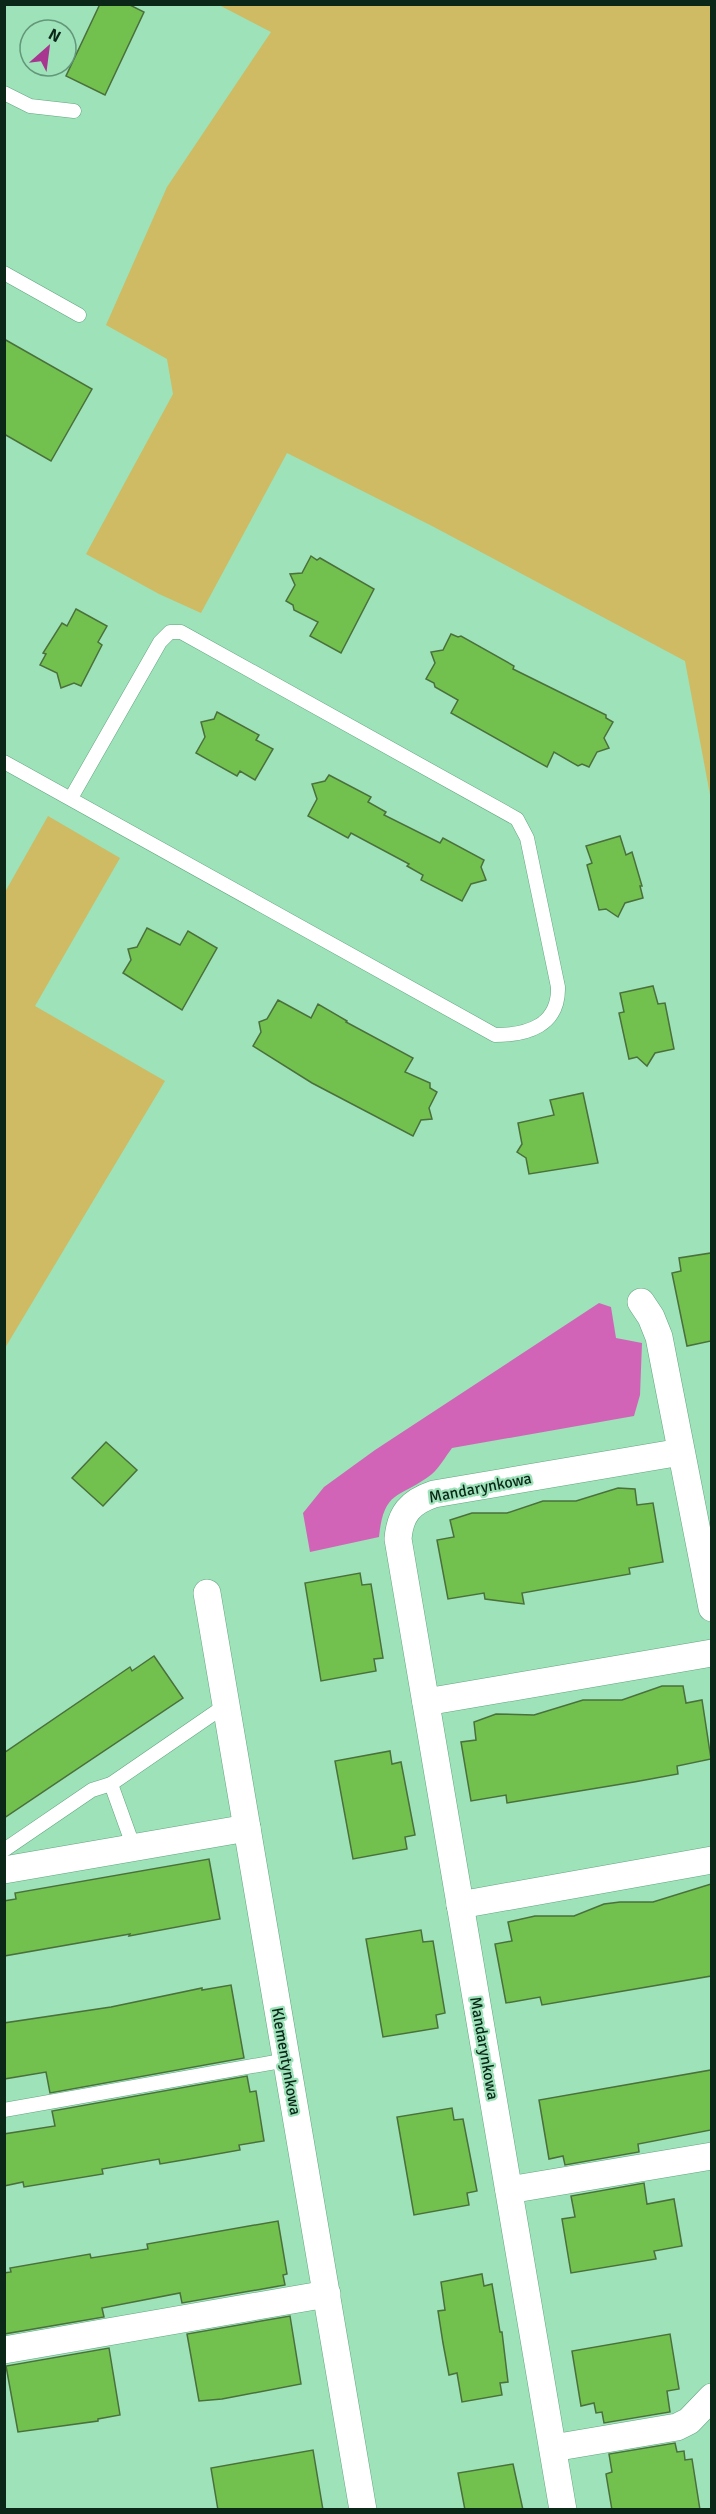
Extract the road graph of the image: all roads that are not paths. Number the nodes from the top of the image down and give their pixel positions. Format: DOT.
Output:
graph roads {
  1 [pos="4,93"];
  2 [pos="74,111"];
  3 [pos="4,273"];
  4 [pos="79,315"];
  5 [pos="4,762"];
  6 [pos="71,798"];
  7 [pos="641,1302"];
  8 [pos="681,1452"];
  9 [pos="207,1593"];
  10 [pos="711,1608"];
  11 [pos="711,1653"];
  12 [pos="426,1702"];
  13 [pos="226,1705"];
  14 [pos="111,1784"];
  15 [pos="247,1828"];
  16 [pos="134,1848"];
  17 [pos="4,1850"];
  18 [pos="711,1860"];
  19 [pos="4,1870"];
  20 [pos="460,1905"];
  21 [pos="287,2060"];
  22 [pos="4,2110"];
  23 [pos="711,2156"];
  24 [pos="509,2190"];
  25 [pos="327,2294"];
  26 [pos="4,2350"];
  27 [pos="711,2397"];
  28 [pos="553,2448"];
  29 [pos="363,2510"];
  30 [pos="564,2510"];
  1 -- 2 [label="lane"];
  3 -- 4 [label="lane"];
  5 -- 6 [label="lane"];
  6 -- 6 [label="lane"];
  7 -- 8 [label="street"];
  8 -- 10 [label="street"];
  8 -- 12 [label="street, Mandarynkowa"];
  9 -- 13 [label="street, Klementynkowa"];
  11 -- 12 [label="street"];
  12 -- 20 [label="street, Mandarynkowa"];
  13 -- 14 [label="lane"];
  13 -- 15 [label="street, Klementynkowa"];
  14 -- 16 [label="lane"];
  14 -- 17 [label="lane"];
  15 -- 16 [label="street"];
  15 -- 21 [label="street, Klementynkowa"];
  16 -- 19 [label="street"];
  18 -- 20 [label="street"];
  20 -- 24 [label="street, Mandarynkowa"];
  21 -- 22 [label="lane"];
  21 -- 25 [label="street, Klementynkowa"];
  23 -- 24 [label="street"];
  24 -- 28 [label="street, Mandarynkowa"];
  25 -- 26 [label="street"];
  25 -- 29 [label="street, Klementynkowa"];
  27 -- 28 [label="street"];
  28 -- 30 [label="street, Mandarynkowa"];
}
